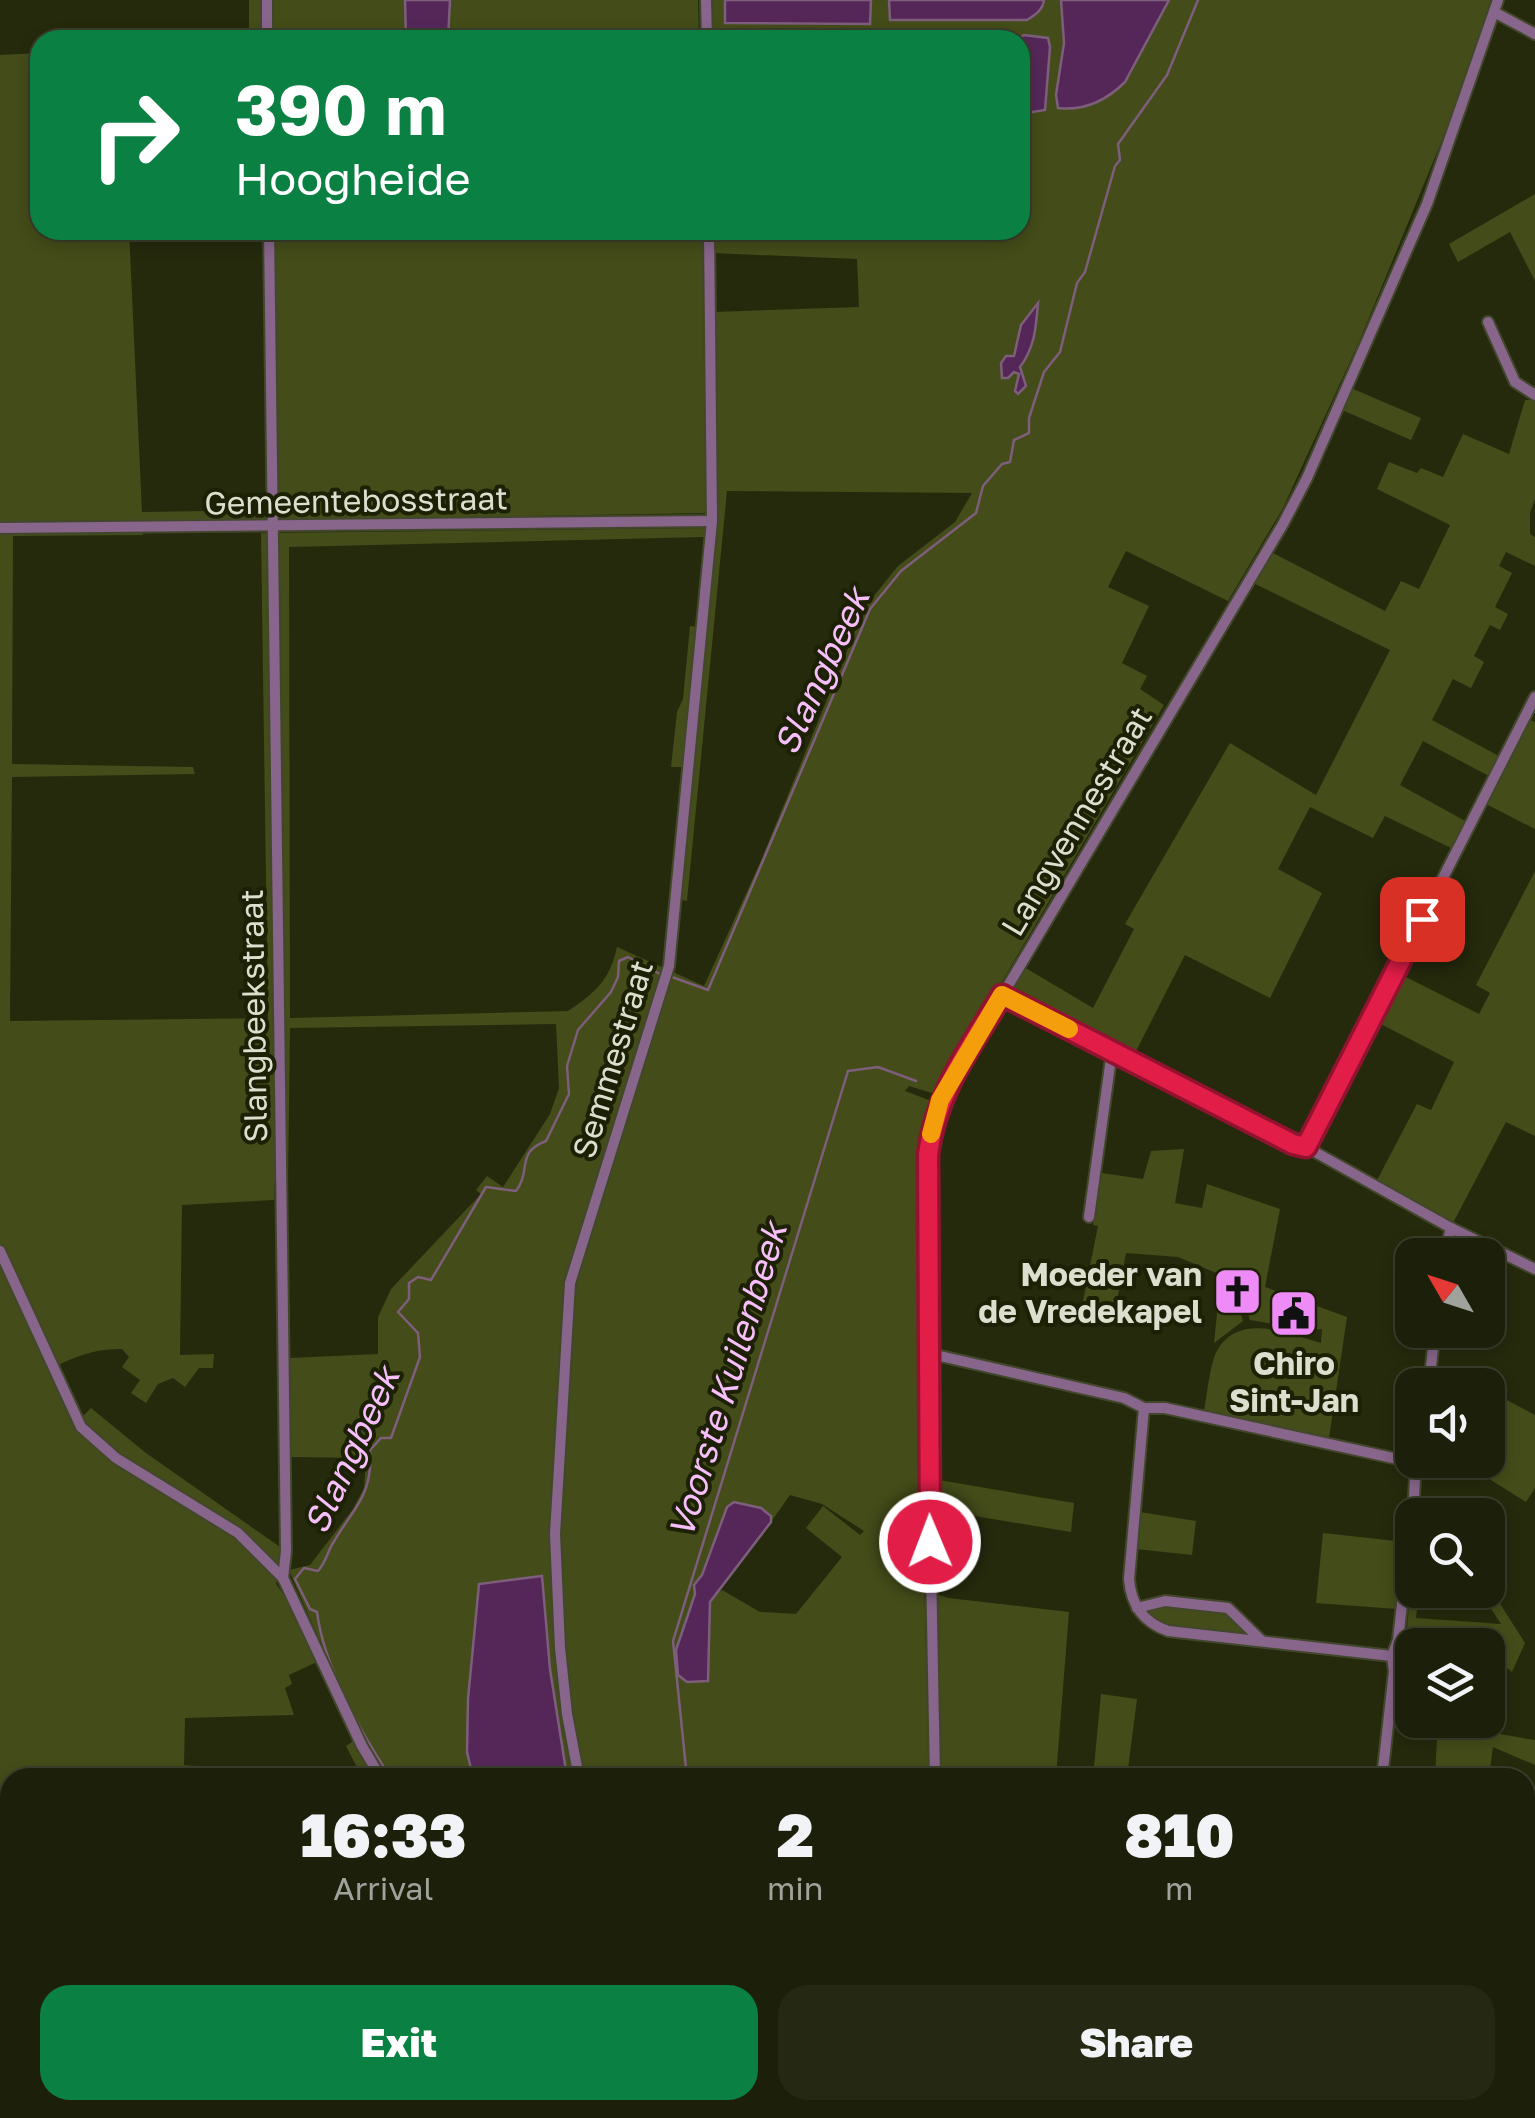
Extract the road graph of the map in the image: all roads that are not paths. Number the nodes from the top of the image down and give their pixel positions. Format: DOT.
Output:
graph roads {
  1 [pos="267,0"];
  2 [pos="706,0"];
  3 [pos="1498,0"];
  4 [pos="1494,12"];
  5 [pos="268,30"];
  6 [pos="707,30"];
  7 [pos="1535,34"];
  8 [pos="269,240"];
  9 [pos="709,240"];
  10 [pos="1488,322"];
  11 [pos="1535,395"];
  12 [pos="712,521"];
  13 [pos="271,526"];
  14 [pos="0,528"];
  15 [pos="1535,697"];
  16 [pos="1002,995"];
  17 [pos="1112,1051"];
  18 [pos="1306,1147"];
  19 [pos="1089,1217"];
  20 [pos="1451,1228"];
  21 [pos="1448,1238"];
  22 [pos="0,1252"];
  23 [pos="1535,1269"];
  24 [pos="927,1353"];
  25 [pos="1144,1408"];
  26 [pos="1395,1457"];
  27 [pos="283,1578"];
  28 [pos="1137,1608"];
  29 [pos="1402,1608"];
  30 [pos="1263,1642"];
  31 [pos="1392,1656"];
  32 [pos="375,1768"];
  33 [pos="577,1768"];
  34 [pos="934,1768"];
  35 [pos="1383,1768"];
  1 -- 5 [label="street"];
  2 -- 6 [label="street"];
  3 -- 4 [label="street, Langvennestraat"];
  4 -- 7 [label="street"];
  4 -- 16 [label="street, Langvennestraat"];
  8 -- 13 [label="street, Slangbeekstraat"];
  9 -- 12 [label="street, Semmestraat"];
  10 -- 11 [label="street"];
  12 -- 13 [label="street, Gemeentebosstraat"];
  12 -- 33 [label="street, Semmestraat"];
  13 -- 14 [label="street, Gemeentebosstraat"];
  13 -- 27 [label="street, Slangbeekstraat"];
  15 -- 18 [label="street"];
  16 -- 17 [label="street"];
  16 -- 24 [label="street, Langvennestraat"];
  17 -- 18 [label="street"];
  17 -- 19 [label="street"];
  18 -- 20 [label="street"];
  20 -- 21 [label="street"];
  20 -- 23 [label="street"];
  22 -- 27 [label="street"];
  24 -- 25 [label="street"];
  24 -- 34 [label="street, Langvennestraat"];
  25 -- 26 [label="street"];
  25 -- 28 [label="street"];
  27 -- 32 [label="street"];
  28 -- 30 [label="street"];
  28 -- 30 [label="street"];
  29 -- 31 [label="street"];
  30 -- 31 [label="street"];
  31 -- 35 [label="street"];
}
